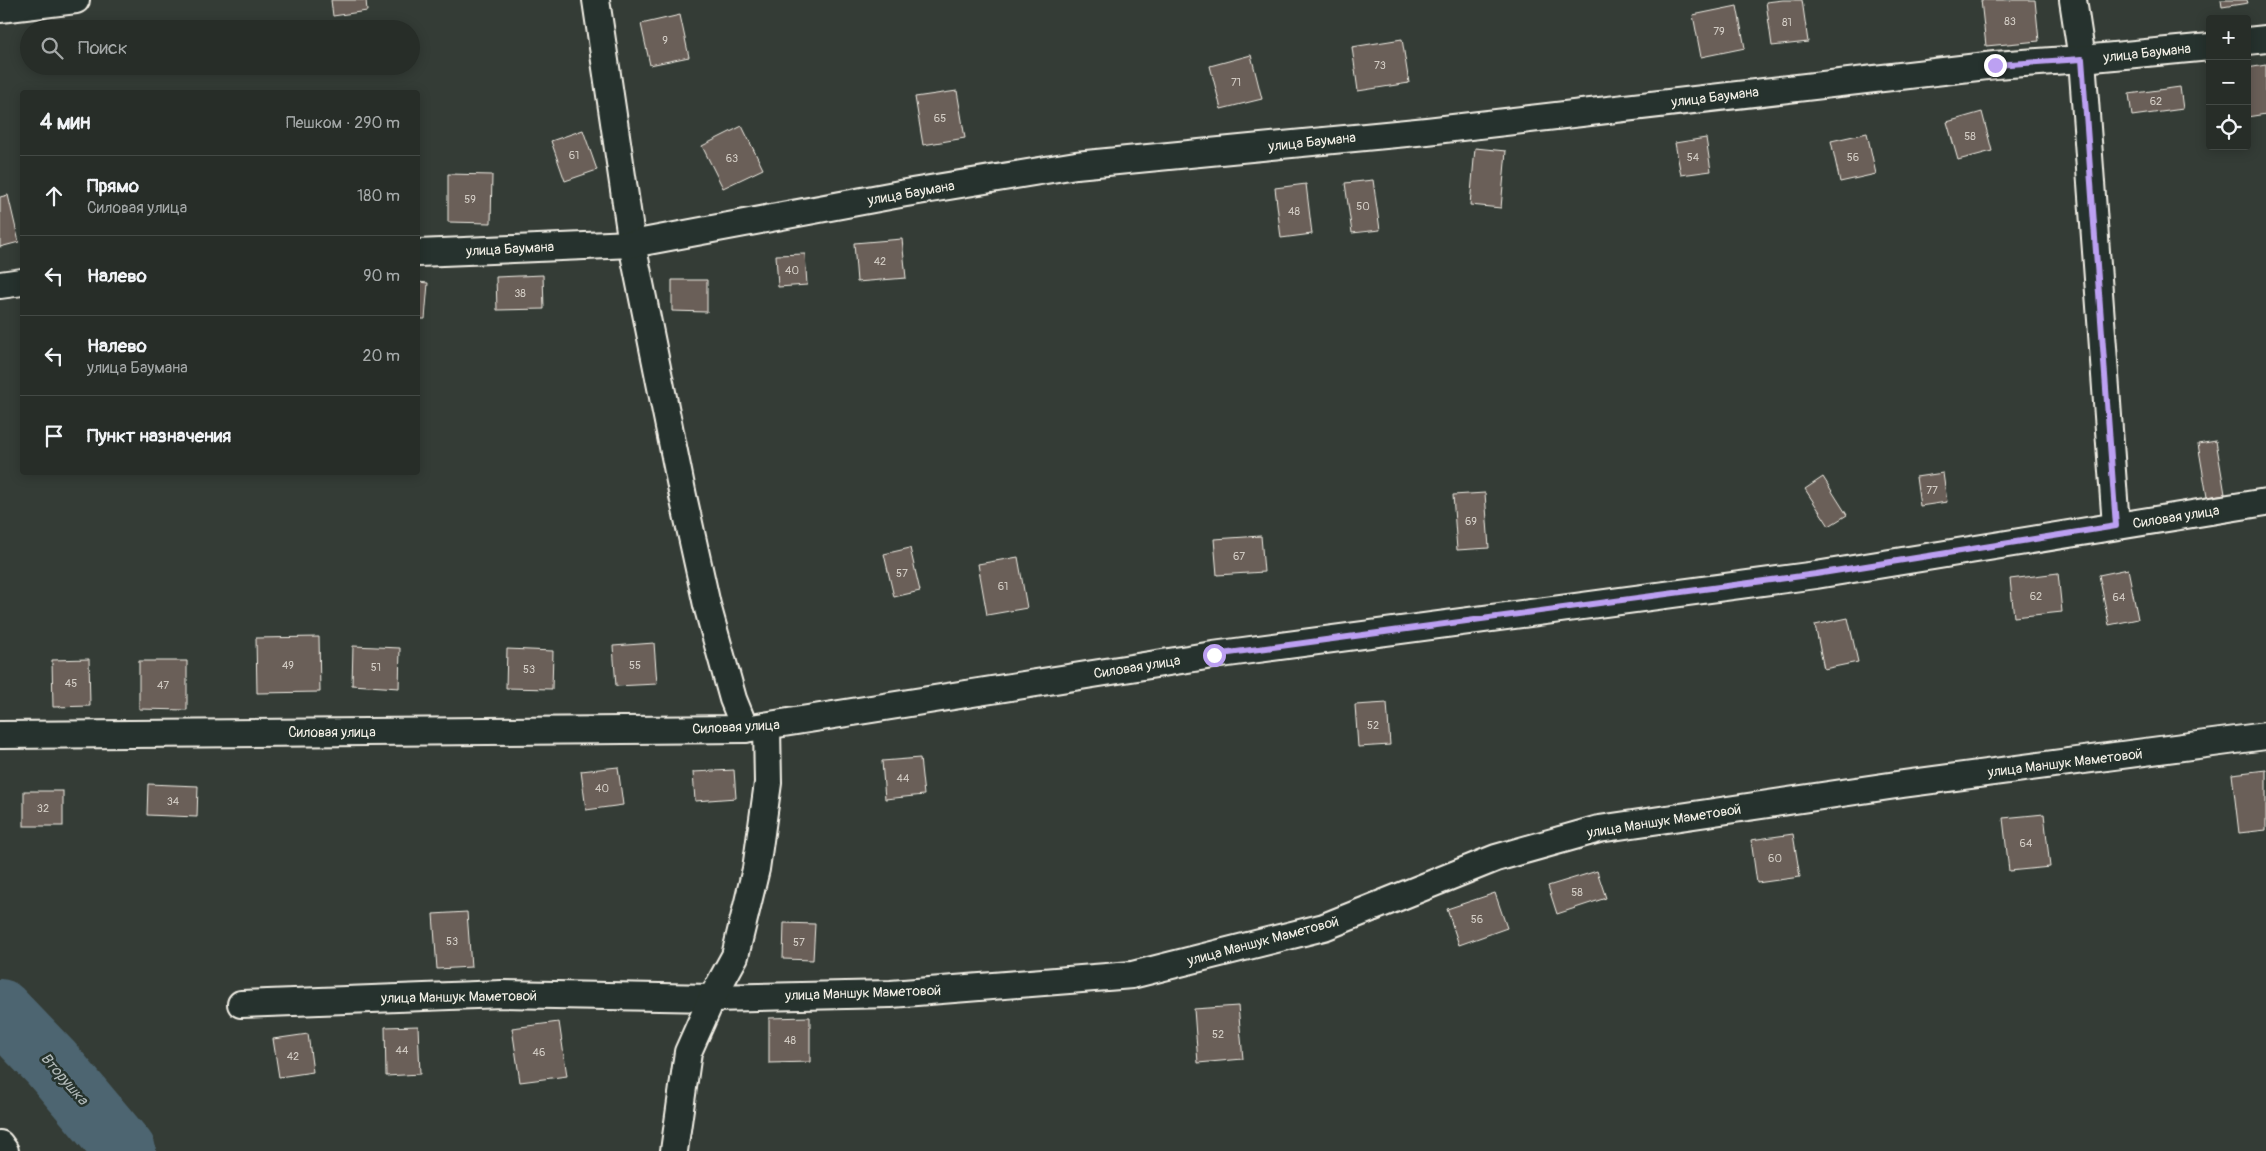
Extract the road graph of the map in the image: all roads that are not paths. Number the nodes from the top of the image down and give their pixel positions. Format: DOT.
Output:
graph roads {
  1 [pos="76,0"];
  2 [pos="596,0"];
  3 [pos="2073,0"];
  4 [pos="0,9"];
  5 [pos="2266,39"];
  6 [pos="2251,41"];
  7 [pos="2206,47"];
  8 [pos="2082,59"];
  9 [pos="632,244"];
  10 [pos="420,253"];
  11 [pos="20,282"];
  12 [pos="0,285"];
  13 [pos="2265,508"];
  14 [pos="2116,526"];
  15 [pos="756,728"];
  16 [pos="0,735"];
  17 [pos="2266,736"];
  18 [pos="712,998"];
  19 [pos="241,1004"];
  20 [pos="0,1144"];
  21 [pos="6,1151"];
  22 [pos="674,1151"];
  1 -- 4 [label="street"];
  2 -- 9 [label="street"];
  3 -- 8 [label="street"];
  5 -- 6 [label="street"];
  7 -- 8 [label="street, улица Баумана"];
  8 -- 9 [label="street, улица Баумана"];
  8 -- 14 [label="street"];
  9 -- 10 [label="street, улица Баумана"];
  9 -- 15 [label="street"];
  11 -- 12 [label="street"];
  13 -- 14 [label="street, Силовая улица"];
  14 -- 15 [label="street, Силовая улица"];
  15 -- 16 [label="street, Силовая улица"];
  15 -- 18 [label="street"];
  17 -- 18 [label="street, улица Маншук Маметовой"];
  18 -- 19 [label="street, улица Маншук Маметовой"];
  18 -- 22 [label="street"];
  20 -- 21 [label="street"];
}
